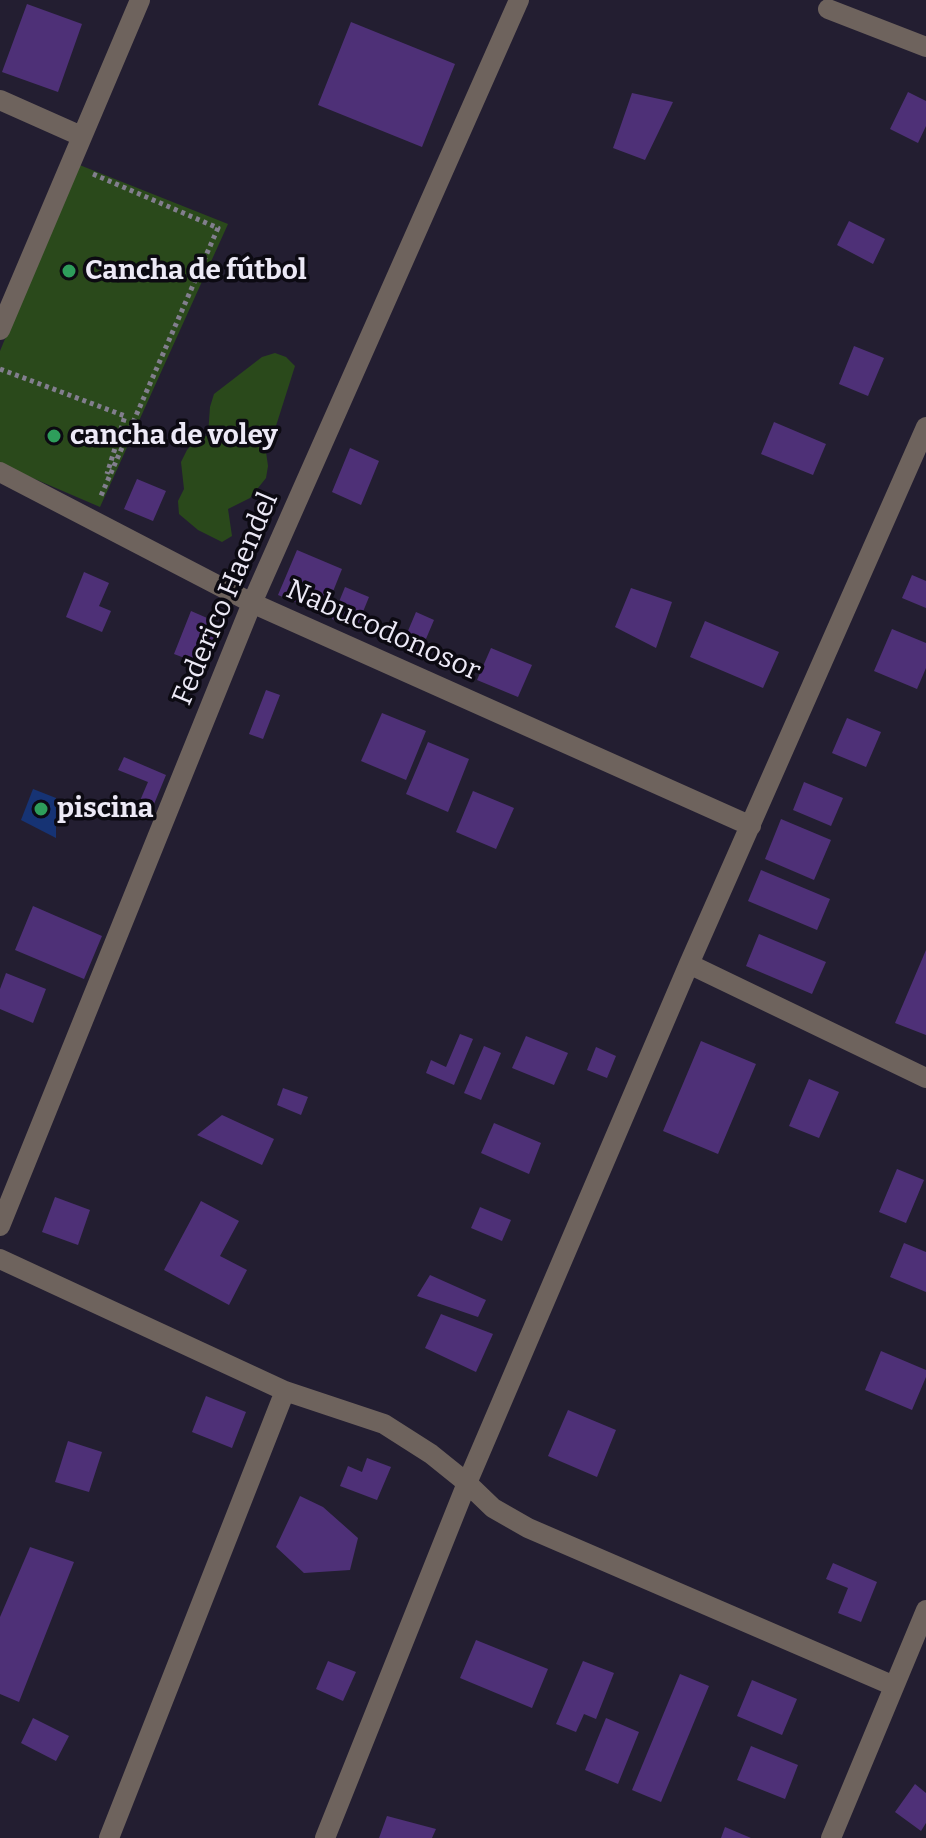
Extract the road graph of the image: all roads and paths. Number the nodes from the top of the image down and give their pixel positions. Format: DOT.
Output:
graph roads {
  1 [pos="140,0"];
  2 [pos="519,0"];
  3 [pos="828,9"];
  4 [pos="926,47"];
  5 [pos="0,100"];
  6 [pos="81,136"];
  7 [pos="92,174"];
  8 [pos="0,330"];
  9 [pos="0,369"];
  10 [pos="925,433"];
  11 [pos="0,472"];
  12 [pos="252,603"];
  13 [pos="751,826"];
  14 [pos="689,964"];
  15 [pos="926,1078"];
  16 [pos="0,1226"];
  17 [pos="0,1259"];
  18 [pos="285,1391"];
  19 [pos="467,1483"];
  20 [pos="926,1610"];
  21 [pos="894,1686"];
  22 [pos="109,1838"];
  23 [pos="325,1838"];
  24 [pos="831,1838"];
  1 -- 6 [label="street"];
  2 -- 12 [label="street, Federico Haendel"];
  3 -- 4 [label="street"];
  5 -- 6 [label="street"];
  6 -- 8 [label="street"];
  7 -- 9 [label="path"];
  10 -- 13 [label="street"];
  11 -- 12 [label="street, Nabucodonosor"];
  12 -- 13 [label="street, Nabucodonosor"];
  12 -- 16 [label="street, Federico Haendel"];
  13 -- 14 [label="street"];
  14 -- 15 [label="street"];
  14 -- 19 [label="street"];
  17 -- 18 [label="street"];
  18 -- 19 [label="street"];
  18 -- 22 [label="street"];
  19 -- 21 [label="street"];
  19 -- 23 [label="street"];
  20 -- 21 [label="street"];
  21 -- 24 [label="street"];
}
